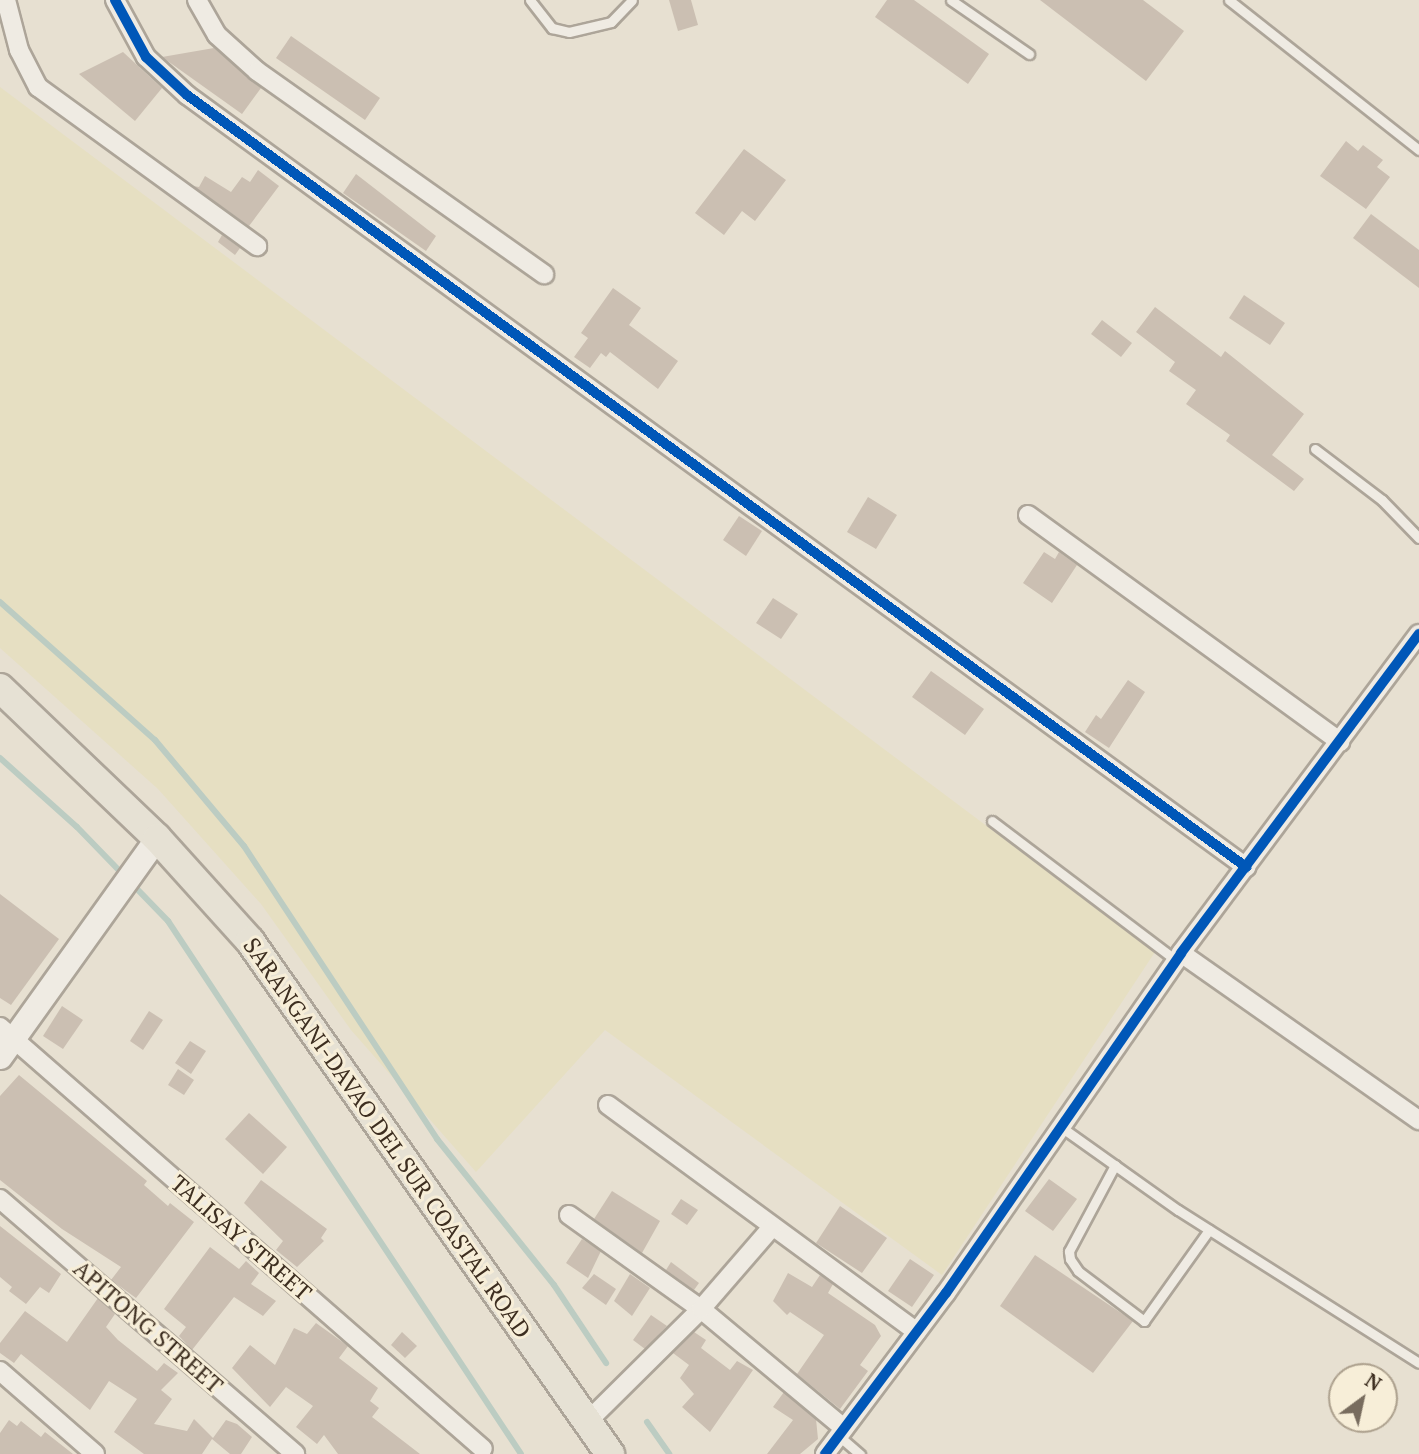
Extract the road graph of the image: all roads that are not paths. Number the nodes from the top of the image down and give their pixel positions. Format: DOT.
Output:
graph roads {
  1 [pos="6,0"];
  2 [pos="115,0"];
  3 [pos="197,0"];
  4 [pos="530,0"];
  5 [pos="632,0"];
  6 [pos="951,0"];
  7 [pos="1229,0"];
  8 [pos="1029,54"];
  9 [pos="1419,150"];
  10 [pos="257,246"];
  11 [pos="544,274"];
  12 [pos="1315,449"];
  13 [pos="1028,515"];
  14 [pos="1419,538"];
  15 [pos="1419,634"];
  16 [pos="0,688"];
  17 [pos="1340,742"];
  18 [pos="992,821"];
  19 [pos="157,838"];
  20 [pos="1246,867"];
  21 [pos="1179,956"];
  22 [pos="4,1041"];
  23 [pos="608,1105"];
  24 [pos="1419,1120"];
  25 [pos="1060,1127"];
  26 [pos="1115,1165"];
  27 [pos="0,1199"];
  28 [pos="569,1215"];
  29 [pos="772,1227"];
  30 [pos="1209,1230"];
  31 [pos="701,1309"];
  32 [pos="917,1332"];
  33 [pos="1419,1363"];
  34 [pos="0,1371"];
  35 [pos="587,1422"];
  36 [pos="841,1432"];
  37 [pos="483,1449"];
  38 [pos="95,1454"];
  39 [pos="295,1454"];
  40 [pos="610,1454"];
  41 [pos="825,1454"];
  42 [pos="860,1454"];
  1 -- 10 [label="street"];
  2 -- 20 [label="street"];
  3 -- 11 [label="street"];
  4 -- 5 [label="lane"];
  6 -- 8 [label="lane"];
  7 -- 9 [label="lane"];
  12 -- 14 [label="lane"];
  13 -- 17 [label="street"];
  15 -- 17 [label="street"];
  16 -- 19 [label="main road, SARANGANI-DAVAO DEL SUR COASTAL ROAD"];
  17 -- 20 [label="street"];
  18 -- 21 [label="lane"];
  19 -- 22 [label="street"];
  19 -- 35 [label="main road, SARANGANI-DAVAO DEL SUR COASTAL ROAD"];
  20 -- 21 [label="street"];
  21 -- 24 [label="street"];
  21 -- 25 [label="street"];
  22 -- 37 [label="street, TALISAY STREET"];
  23 -- 29 [label="street"];
  25 -- 26 [label="lane"];
  25 -- 32 [label="street"];
  26 -- 30 [label="lane"];
  26 -- 30 [label="lane"];
  27 -- 39 [label="street, APITONG STREET"];
  28 -- 31 [label="street"];
  29 -- 31 [label="street"];
  29 -- 32 [label="street"];
  30 -- 33 [label="lane"];
  31 -- 35 [label="street"];
  31 -- 36 [label="street"];
  32 -- 36 [label="street"];
  34 -- 38 [label="street"];
  35 -- 40 [label="main road, SARANGANI-DAVAO DEL SUR COASTAL ROAD"];
  36 -- 41 [label="street"];
  36 -- 42 [label="lane"];
}
